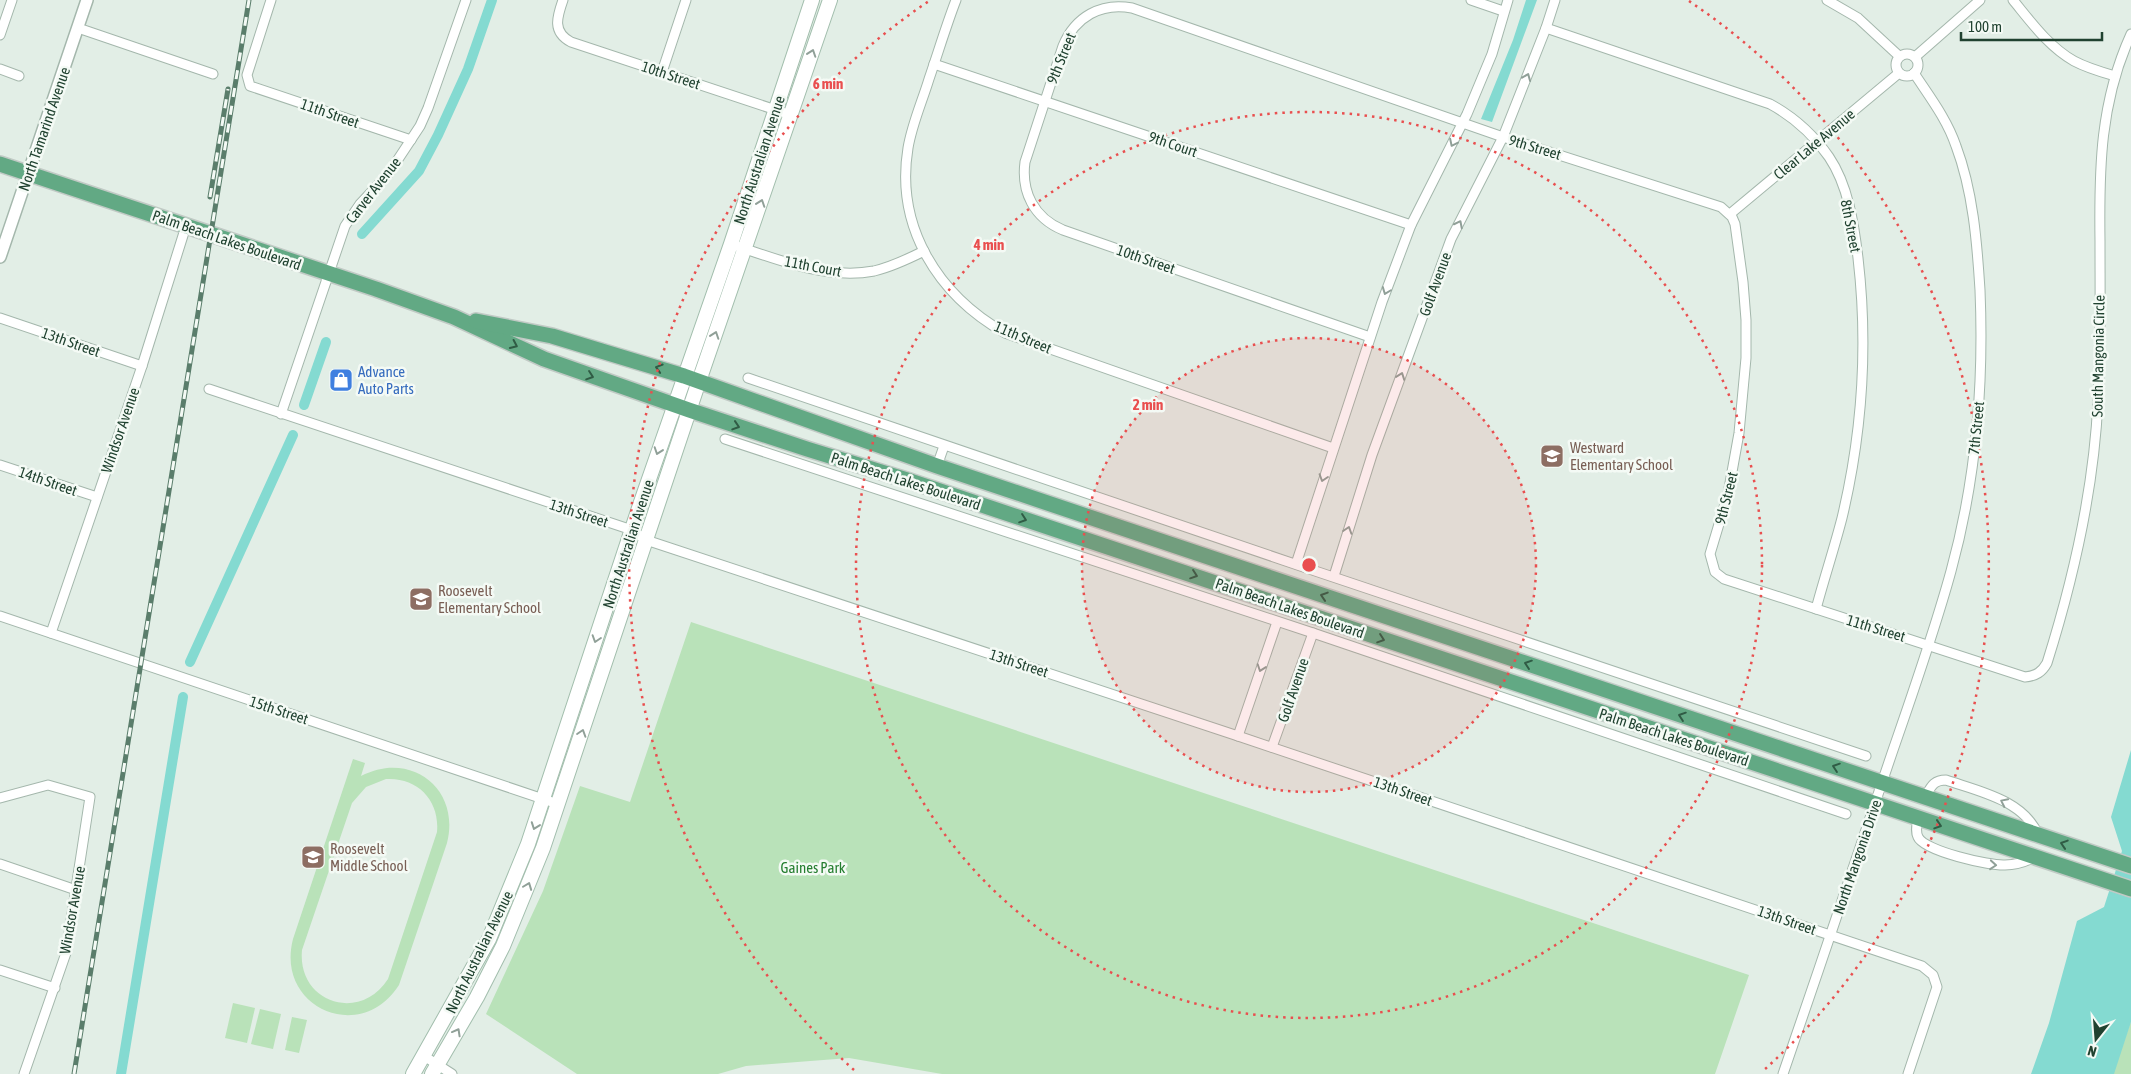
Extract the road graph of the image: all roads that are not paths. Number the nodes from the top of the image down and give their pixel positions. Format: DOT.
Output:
graph roads {
  1 [pos="12,0"];
  2 [pos="87,0"];
  3 [pos="271,0"];
  4 [pos="466,0"];
  5 [pos="563,0"];
  6 [pos="686,0"];
  7 [pos="812,0"];
  8 [pos="830,0"];
  9 [pos="956,0"];
  10 [pos="1471,0"];
  11 [pos="1508,0"];
  12 [pos="1555,0"];
  13 [pos="1827,0"];
  14 [pos="1980,0"];
  15 [pos="2013,0"];
  16 [pos="1504,11"];
  17 [pos="78,28"];
  18 [pos="1546,28"];
  19 [pos="2131,34"];
  20 [pos="0,35"];
  21 [pos="1899,56"];
  22 [pos="1915,57"];
  23 [pos="934,64"];
  24 [pos="0,69"];
  25 [pos="662,72"];
  26 [pos="1899,73"];
  27 [pos="1914,73"];
  28 [pos="213,74"];
  29 [pos="19,76"];
  30 [pos="2115,76"];
  31 [pos="1044,101"];
  32 [pos="775,110"];
  33 [pos="791,115"];
  34 [pos="1464,123"];
  35 [pos="1503,137"];
  36 [pos="411,140"];
  37 [pos="1817,142"];
  38 [pos="0,164"];
  39 [pos="28,173"];
  40 [pos="1730,214"];
  41 [pos="1411,225"];
  42 [pos="186,226"];
  43 [pos="731,244"];
  44 [pos="746,249"];
  45 [pos="924,251"];
  46 [pos="0,257"];
  47 [pos="328,274"];
  48 [pos="454,317"];
  49 [pos="0,318"];
  50 [pos="1370,337"];
  51 [pos="142,366"];
  52 [pos="684,376"];
  53 [pos="748,378"];
  54 [pos="699,381"];
  55 [pos="209,389"];
  56 [pos="674,405"];
  57 [pos="689,410"];
  58 [pos="281,414"];
  59 [pos="725,439"];
  60 [pos="944,446"];
  61 [pos="1333,448"];
  62 [pos="807,450"];
  63 [pos="0,464"];
  64 [pos="803,465"];
  65 [pos="937,466"];
  66 [pos="1002,487"];
  67 [pos="97,497"];
  68 [pos="995,509"];
  69 [pos="1188,529"];
  70 [pos="632,530"];
  71 [pos="646,540"];
  72 [pos="1182,547"];
  73 [pos="1296,564"];
  74 [pos="1173,568"];
  75 [pos="1715,572"];
  76 [pos="1334,576"];
  77 [pos="1168,586"];
  78 [pos="1816,609"];
  79 [pos="0,616"];
  80 [pos="1277,622"];
  81 [pos="51,633"];
  82 [pos="1313,633"];
  83 [pos="1928,644"];
  84 [pos="2038,673"];
  85 [pos="1595,686"];
  86 [pos="1588,709"];
  87 [pos="1768,734"];
  88 [pos="1238,736"];
  89 [pos="1272,747"];
  90 [pos="1866,756"];
  91 [pos="1758,765"];
  92 [pos="1752,782"];
  93 [pos="1882,783"];
  94 [pos="1925,797"];
  95 [pos="0,798"];
  96 [pos="551,802"];
  97 [pos="1875,804"];
  98 [pos="1846,814"];
  99 [pos="1918,818"];
  100 [pos="2038,835"];
  101 [pos="2035,857"];
  102 [pos="0,864"];
  103 [pos="2131,866"];
  104 [pos="2131,889"];
  105 [pos="76,890"];
  106 [pos="1830,935"];
  107 [pos="0,970"];
  108 [pos="55,988"];
  109 [pos="424,1056"];
  110 [pos="435,1069"];
  111 [pos="24,1074"];
  112 [pos="413,1074"];
  113 [pos="452,1074"];
  114 [pos="1783,1074"];
  115 [pos="1908,1074"];
  1 -- 20 [label="street"];
  2 -- 17 [label="street, North Tamarind Avenue"];
  3 -- 36 [label="street, 11th Street"];
  4 -- 36 [label="street, Carver Avenue"];
  5 -- 25 [label="street, 10th Street"];
  6 -- 25 [label="street"];
  7 -- 32 [label="main road, North Australian Avenue"];
  33 -- 8 [label="main road, North Australian Avenue, one-way"];
  9 -- 23 [label="street"];
  10 -- 16 [label="street"];
  11 -- 16 [label="street"];
  12 -- 18 [label="street, Golf Avenue"];
  13 -- 21 [label="street"];
  14 -- 22 [label="street"];
  15 -- 30 [label="street"];
  16 -- 34 [label="street"];
  17 -- 28 [label="street"];
  17 -- 39 [label="street, North Tamarind Avenue"];
  35 -- 18 [label="street, Golf Avenue, one-way"];
  18 -- 37 [label="street, 8th Street"];
  19 -- 30 [label="street, South Mangonia Circle"];
  21 -- 22 [label="street"];
  21 -- 26 [label="street"];
  22 -- 27 [label="street"];
  23 -- 31 [label="street, 9th Court"];
  23 -- 45 [label="street, 11th Street"];
  24 -- 29 [label="street"];
  25 -- 32 [label="street, 10th Street"];
  26 -- 27 [label="street"];
  26 -- 37 [label="street, Clear Lake Avenue"];
  27 -- 83 [label="street, 7th Street"];
  30 -- 84 [label="street, South Mangonia Circle"];
  31 -- 34 [label="street, 9th Street"];
  31 -- 41 [label="street, 9th Court"];
  31 -- 50 [label="street, 10th Street"];
  32 -- 33 [label="street, 10th Street"];
  32 -- 43 [label="main road, North Australian Avenue"];
  44 -- 33 [label="main road, North Australian Avenue, one-way"];
  34 -- 35 [label="street, 9th Street"];
  34 -- 41 [label="street, one-way"];
  35 -- 40 [label="street, 9th Street"];
  76 -- 35 [label="street, Golf Avenue, one-way"];
  36 -- 47 [label="street, Carver Avenue"];
  37 -- 40 [label="street, Clear Lake Avenue"];
  37 -- 78 [label="street, 8th Street"];
  38 -- 39 [label="main road, Palm Beach Lakes Boulevard"];
  39 -- 42 [label="main road, Palm Beach Lakes Boulevard"];
  39 -- 46 [label="street, North Tamarind Avenue"];
  40 -- 75 [label="street, 9th Street"];
  41 -- 50 [label="street, one-way"];
  42 -- 47 [label="main road, Palm Beach Lakes Boulevard"];
  42 -- 51 [label="street, Windsor Avenue"];
  43 -- 44 [label="street, 11th Court"];
  43 -- 52 [label="main road, North Australian Avenue"];
  44 -- 45 [label="street, 11th Court"];
  54 -- 44 [label="main road, North Australian Avenue, one-way"];
  45 -- 61 [label="street, 11th Street"];
  47 -- 48 [label="main road, Palm Beach Lakes Boulevard"];
  47 -- 58 [label="street, Carver Avenue"];
  52 -- 48 [label="main road, Palm Beach Lakes Boulevard, one-way"];
  48 -- 56 [label="main road, Palm Beach Lakes Boulevard, one-way"];
  49 -- 51 [label="street, 13th Street"];
  50 -- 61 [label="street"];
  51 -- 67 [label="street, Windsor Avenue"];
  52 -- 54 [label="main road, Palm Beach Lakes Boulevard"];
  52 -- 56 [label="main road, North Australian Avenue"];
  53 -- 60 [label="street"];
  54 -- 57 [label="main road, North Australian Avenue"];
  54 -- 65 [label="main road, Palm Beach Lakes Boulevard"];
  55 -- 58 [label="street, 13th Street"];
  56 -- 57 [label="main road, Palm Beach Lakes Boulevard"];
  56 -- 70 [label="main road, North Australian Avenue, one-way"];
  57 -- 62 [label="main road, Palm Beach Lakes Boulevard, one-way"];
  57 -- 71 [label="main road, North Australian Avenue"];
  58 -- 70 [label="street, 13th Street"];
  59 -- 64 [label="street"];
  60 -- 65 [label="street"];
  60 -- 69 [label="street"];
  61 -- 73 [label="street, one-way"];
  62 -- 64 [label="street"];
  62 -- 68 [label="main road, Palm Beach Lakes Boulevard"];
  63 -- 67 [label="street, 14th Street"];
  64 -- 77 [label="street"];
  65 -- 66 [label="main road, Palm Beach Lakes Boulevard"];
  66 -- 68 [label="main road"];
  66 -- 72 [label="main road, Palm Beach Lakes Boulevard"];
  67 -- 81 [label="street, Windsor Avenue"];
  68 -- 74 [label="main road, Palm Beach Lakes Boulevard, one-way"];
  69 -- 72 [label="street"];
  69 -- 73 [label="street"];
  70 -- 71 [label="street, 13th Street"];
  70 -- 96 [label="main road, North Australian Avenue, one-way"];
  71 -- 88 [label="street, 13th Street"];
  96 -- 71 [label="main road, North Australian Avenue, one-way"];
  85 -- 72 [label="main road, Palm Beach Lakes Boulevard, one-way"];
  73 -- 76 [label="street"];
  74 -- 77 [label="street"];
  74 -- 86 [label="main road, Palm Beach Lakes Boulevard, one-way"];
  75 -- 78 [label="street, 11th Street"];
  76 -- 87 [label="street"];
  77 -- 80 [label="street"];
  78 -- 83 [label="street, 11th Street"];
  79 -- 81 [label="street, 15th Street"];
  80 -- 82 [label="street"];
  80 -- 88 [label="street, one-way"];
  81 -- 96 [label="street, 15th Street"];
  82 -- 89 [label="street, Golf Avenue"];
  82 -- 92 [label="street"];
  83 -- 84 [label="street, 11th Street"];
  83 -- 93 [label="street, 7th Street"];
  85 -- 86 [label="main road"];
  87 -- 85 [label="main road, Palm Beach Lakes Boulevard, one-way"];
  86 -- 91 [label="main road, Palm Beach Lakes Boulevard"];
  87 -- 90 [label="street"];
  93 -- 87 [label="main road, Palm Beach Lakes Boulevard, one-way"];
  88 -- 89 [label="street, 13th Street"];
  89 -- 106 [label="street, 13th Street"];
  91 -- 92 [label="street"];
  91 -- 97 [label="main road, Palm Beach Lakes Boulevard"];
  92 -- 98 [label="street"];
  93 -- 94 [label="main road, Palm Beach Lakes Boulevard"];
  93 -- 97 [label="street, North Mangonia Drive"];
  94 -- 100 [label="main road, Palm Beach Lakes Boulevard"];
  100 -- 94 [label="street, one-way"];
  95 -- 105 [label="street, Windsor Avenue"];
  96 -- 109 [label="main road, North Australian Avenue, one-way"];
  110 -- 96 [label="main road, North Australian Avenue, one-way"];
  97 -- 99 [label="main road, Palm Beach Lakes Boulevard"];
  97 -- 106 [label="street, North Mangonia Drive"];
  99 -- 101 [label="main road, Palm Beach Lakes Boulevard, one-way"];
  99 -- 101 [label="street, one-way"];
  103 -- 100 [label="main road, Palm Beach Lakes Boulevard, one-way"];
  101 -- 104 [label="main road, Palm Beach Lakes Boulevard"];
  102 -- 105 [label="street"];
  105 -- 108 [label="street, Windsor Avenue"];
  106 -- 114 [label="street, North Mangonia Drive"];
  106 -- 115 [label="street, 13th Street"];
  107 -- 108 [label="street"];
  108 -- 111 [label="street, Windsor Avenue"];
  109 -- 110 [label="street"];
  109 -- 112 [label="main road, North Australian Avenue"];
  110 -- 113 [label="street"];
}
